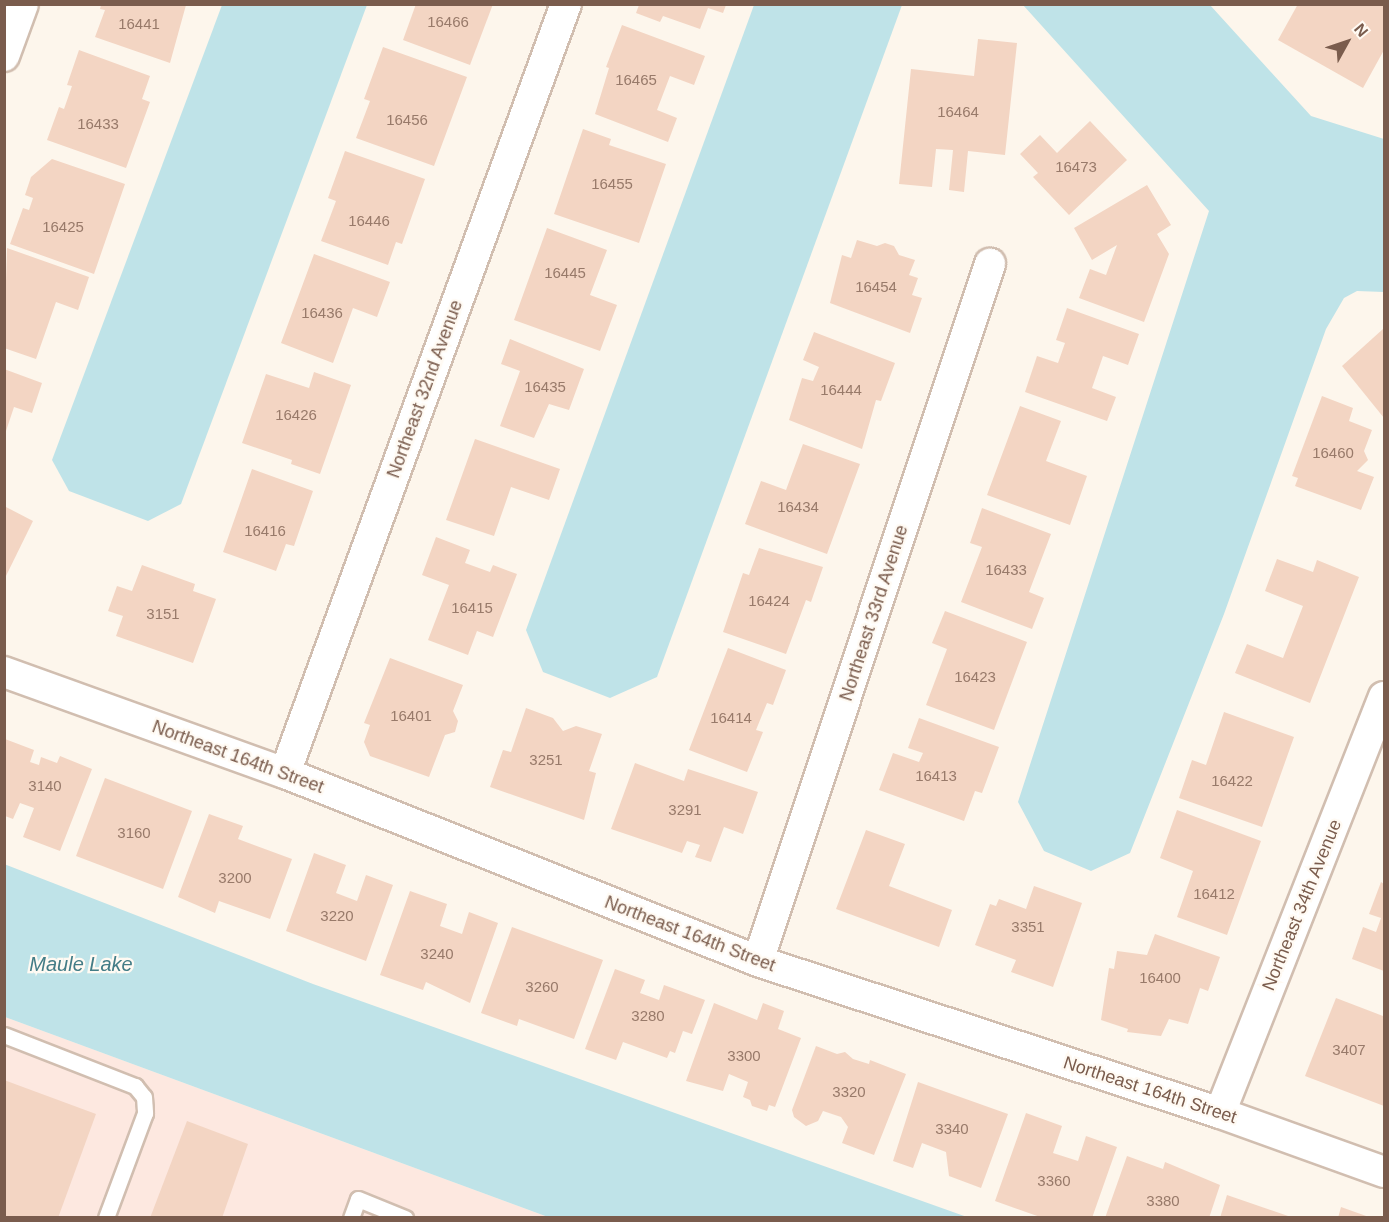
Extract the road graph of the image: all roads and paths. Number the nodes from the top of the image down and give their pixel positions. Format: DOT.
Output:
graph roads {
  1 [pos="23,4"];
  2 [pos="566,4"];
  3 [pos="4,56"];
  4 [pos="990,264"];
  5 [pos="4,672"];
  6 [pos="1384,697"];
  7 [pos="285,773"];
  8 [pos="758,961"];
  9 [pos="4,1035"];
  10 [pos="1220,1113"];
  11 [pos="1384,1172"];
  12 [pos="106,1218"];
  13 [pos="351,1218"];
  14 [pos="405,1218"];
  1 -- 3 [label="street"];
  2 -- 7 [label="street, Northeast 32nd Avenue"];
  4 -- 8 [label="street, Northeast 33rd Avenue"];
  5 -- 7 [label="street, Northeast 164th Street"];
  6 -- 10 [label="street, Northeast 34th Avenue"];
  7 -- 8 [label="street, Northeast 164th Street"];
  8 -- 10 [label="street, Northeast 164th Street"];
  9 -- 12 [label="lane"];
  10 -- 11 [label="street, Northeast 164th Street"];
  13 -- 14 [label="lane"];
}
